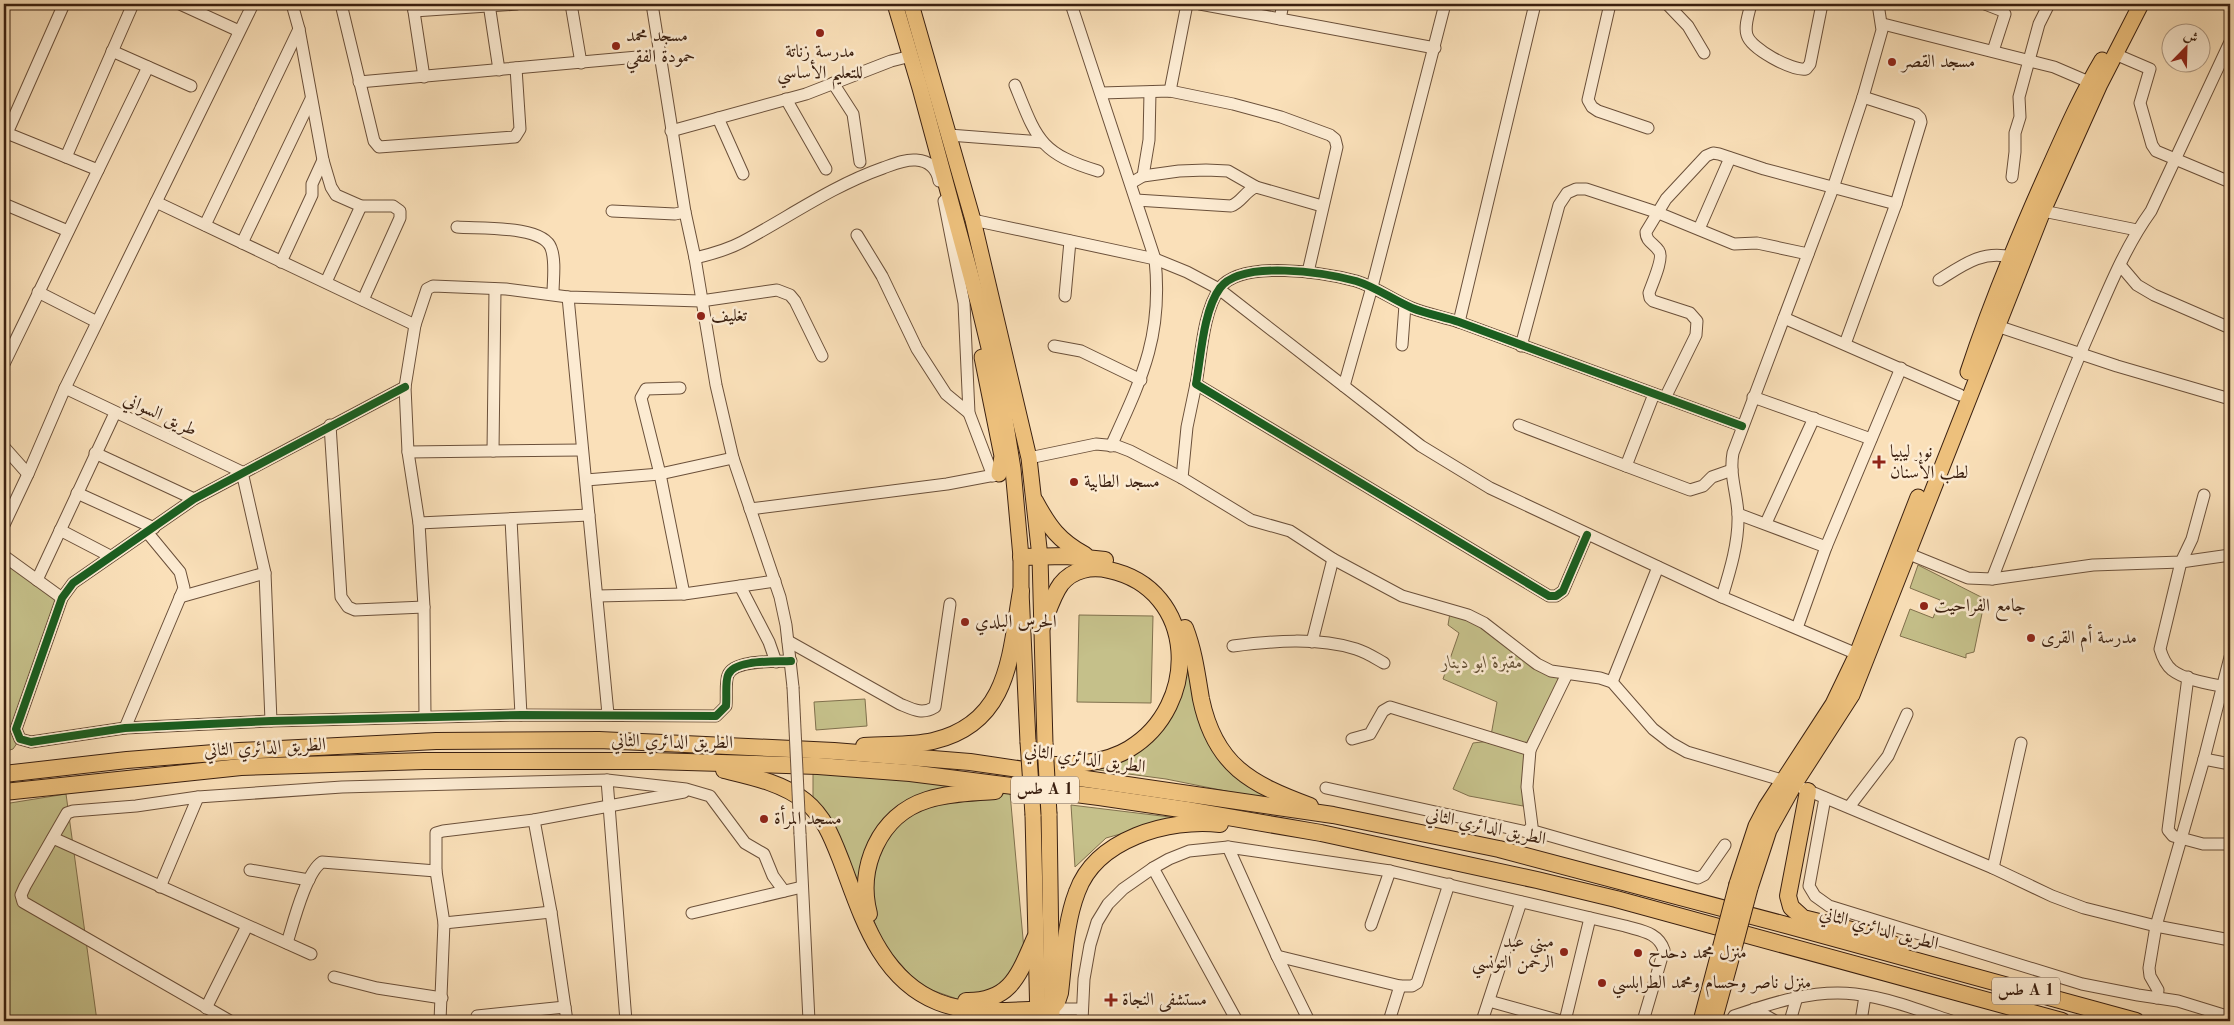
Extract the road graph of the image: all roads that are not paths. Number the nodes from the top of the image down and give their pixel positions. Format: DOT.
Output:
graph roads {
  1 [pos="64,4"];
  2 [pos="133,4"];
  3 [pos="180,4"];
  4 [pos="253,4"];
  5 [pos="292,4"];
  6 [pos="341,4"];
  7 [pos="518,4"];
  8 [pos="571,4"];
  9 [pos="652,4"];
  10 [pos="895,4"];
  11 [pos="911,4"];
  12 [pos="1071,4"];
  13 [pos="1187,4"];
  14 [pos="1200,4"];
  15 [pos="1283,4"];
  16 [pos="1446,4"];
  17 [pos="1535,4"];
  18 [pos="1610,4"];
  19 [pos="1668,4"];
  20 [pos="1751,4"];
  21 [pos="1822,4"];
  22 [pos="1878,4"];
  23 [pos="1985,4"];
  24 [pos="2049,4"];
  25 [pos="2132,4"];
  26 [pos="2141,4"];
  27 [pos="490,5"];
  28 [pos="414,7"];
  29 [pos="1280,19"];
  30 [pos="1883,24"];
  31 [pos="299,29"];
  32 [pos="239,31"];
  33 [pos="2230,42"];
  34 [pos="1435,48"];
  35 [pos="112,51"];
  36 [pos="1993,51"];
  37 [pos="1704,53"];
  38 [pos="2115,54"];
  39 [pos="660,55"];
  40 [pos="911,56"];
  41 [pos="2029,60"];
  42 [pos="581,63"];
  43 [pos="148,67"];
  44 [pos="516,68"];
  45 [pos="499,70"];
  46 [pos="424,76"];
  47 [pos="360,82"];
  48 [pos="2089,82"];
  49 [pos="834,84"];
  50 [pos="1015,85"];
  51 [pos="191,86"];
  52 [pos="928,86"];
  53 [pos="1170,91"];
  54 [pos="1150,92"];
  55 [pos="1101,93"];
  56 [pos="1863,97"];
  57 [pos="311,99"];
  58 [pos="786,99"];
  59 [pos="718,118"];
  60 [pos="1648,128"];
  61 [pos="671,131"];
  62 [pos="5,132"];
  63 [pos="949,135"];
  64 [pos="1042,142"];
  65 [pos="66,157"];
  66 [pos="1730,158"];
  67 [pos="2174,159"];
  68 [pos="323,160"];
  69 [pos="860,162"];
  70 [pos="826,169"];
  71 [pos="98,170"];
  72 [pos="1098,171"];
  73 [pos="743,174"];
  74 [pos="1143,176"];
  75 [pos="2012,177"];
  76 [pos="2230,182"];
  77 [pos="329,183"];
  78 [pos="1131,183"];
  79 [pos="1256,187"];
  80 [pos="1832,188"];
  81 [pos="312,195"];
  82 [pos="1136,200"];
  83 [pos="156,202"];
  84 [pos="4,204"];
  85 [pos="1896,204"];
  86 [pos="361,206"];
  87 [pos="1322,206"];
  88 [pos="612,211"];
  89 [pos="2043,211"];
  90 [pos="685,212"];
  91 [pos="1656,212"];
  92 [pos="973,220"];
  93 [pos="205,224"];
  94 [pos="457,228"];
  95 [pos="1699,229"];
  96 [pos="2137,230"];
  97 [pos="68,231"];
  98 [pos="857,235"];
  99 [pos="1070,240"];
  100 [pos="242,243"];
  101 [pos="1808,254"];
  102 [pos="2012,257"];
  103 [pos="695,258"];
  104 [pos="1155,259"];
  105 [pos="281,262"];
  106 [pos="2120,264"];
  107 [pos="1308,272"];
  108 [pos="1939,280"];
  109 [pos="326,282"];
  110 [pos="1372,287"];
  111 [pos="495,289"];
  112 [pos="1219,289"];
  113 [pos="38,292"];
  114 [pos="553,294"];
  115 [pos="568,296"];
  116 [pos="1065,296"];
  117 [pos="363,300"];
  118 [pos="701,301"];
  119 [pos="1405,305"];
  120 [pos="1784,318"];
  121 [pos="97,322"];
  122 [pos="1459,322"];
  123 [pos="415,325"];
  124 [pos="1997,326"];
  125 [pos="2230,328"];
  126 [pos="1846,344"];
  127 [pos="1054,346"];
  128 [pos="1402,346"];
  129 [pos="1521,346"];
  130 [pos="2081,353"];
  131 [pos="822,356"];
  132 [pos="4,364"];
  133 [pos="1901,368"];
  134 [pos="1140,380"];
  135 [pos="1196,384"];
  136 [pos="1344,386"];
  137 [pos="405,387"];
  138 [pos="65,388"];
  139 [pos="680,388"];
  140 [pos="1654,394"];
  141 [pos="1960,395"];
  142 [pos="1753,397"];
  143 [pos="1665,398"];
  144 [pos="2230,399"];
  145 [pos="115,413"];
  146 [pos="969,413"];
  147 [pos="1814,418"];
  148 [pos="330,425"];
  149 [pos="1519,425"];
  150 [pos="1742,426"];
  151 [pos="1871,439"];
  152 [pos="1111,446"];
  153 [pos="4,447"];
  154 [pos="581,450"];
  155 [pos="493,451"];
  156 [pos="408,452"];
  157 [pos="95,453"];
  158 [pos="733,458"];
  159 [pos="1029,458"];
  160 [pos="1626,466"];
  161 [pos="1732,470"];
  162 [pos="242,472"];
  163 [pos="1002,473"];
  164 [pos="28,474"];
  165 [pos="660,474"];
  166 [pos="1932,475"];
  167 [pos="1182,478"];
  168 [pos="586,480"];
  169 [pos="76,493"];
  170 [pos="2204,495"];
  171 [pos="194,499"];
  172 [pos="1035,501"];
  173 [pos="750,509"];
  174 [pos="1738,514"];
  175 [pos="589,515"];
  176 [pos="511,519"];
  177 [pos="419,523"];
  178 [pos="1766,523"];
  179 [pos="4,525"];
  180 [pos="60,530"];
  181 [pos="151,530"];
  182 [pos="1587,535"];
  183 [pos="1826,547"];
  184 [pos="1909,554"];
  185 [pos="2230,555"];
  186 [pos="4,556"];
  187 [pos="110,556"];
  188 [pos="1040,556"];
  189 [pos="1021,557"];
  190 [pos="1089,557"];
  191 [pos="1333,559"];
  192 [pos="2181,562"];
  193 [pos="1658,567"];
  194 [pos="265,573"];
  195 [pos="1992,579"];
  196 [pos="37,580"];
  197 [pos="775,581"];
  198 [pos="740,586"];
  199 [pos="1020,591"];
  200 [pos="684,594"];
  201 [pos="597,596"];
  202 [pos="180,597"];
  203 [pos="1722,597"];
  204 [pos="62,598"];
  205 [pos="950,604"];
  206 [pos="424,607"];
  207 [pos="1797,628"];
  208 [pos="1041,629"];
  209 [pos="788,642"];
  210 [pos="1312,642"];
  211 [pos="1233,646"];
  212 [pos="1856,654"];
  213 [pos="2230,657"];
  214 [pos="776,662"];
  215 [pos="791,662"];
  216 [pos="1384,663"];
  217 [pos="1567,674"];
  218 [pos="2188,677"];
  219 [pos="1612,682"];
  220 [pos="2226,687"];
  221 [pos="521,714"];
  222 [pos="608,714"];
  223 [pos="1907,714"];
  224 [pos="425,717"];
  225 [pos="271,721"];
  226 [pos="125,728"];
  227 [pos="1352,739"];
  228 [pos="2021,743"];
  229 [pos="1530,750"];
  230 [pos="834,751"];
  231 [pos="2204,758"];
  232 [pos="685,762"];
  233 [pos="970,762"];
  234 [pos="2230,764"];
  235 [pos="4,774"];
  236 [pos="607,780"];
  237 [pos="1795,785"];
  238 [pos="1326,788"];
  239 [pos="1039,789"];
  240 [pos="692,790"];
  241 [pos="4,792"];
  242 [pos="198,797"];
  243 [pos="1825,798"];
  244 [pos="610,807"];
  245 [pos="1849,807"];
  246 [pos="1333,815"];
  247 [pos="534,820"];
  248 [pos="1530,830"];
  249 [pos="1321,833"];
  250 [pos="53,838"];
  251 [pos="2180,838"];
  252 [pos="2230,844"];
  253 [pos="1725,845"];
  254 [pos="1228,847"];
  255 [pos="1153,868"];
  256 [pos="1993,868"];
  257 [pos="250,870"];
  258 [pos="436,870"];
  259 [pos="1390,871"];
  260 [pos="309,880"];
  261 [pos="1449,884"];
  262 [pos="160,887"];
  263 [pos="802,887"];
  264 [pos="784,891"];
  265 [pos="1520,902"];
  266 [pos="551,912"];
  267 [pos="692,912"];
  268 [pos="1590,918"];
  269 [pos="444,923"];
  270 [pos="247,926"];
  271 [pos="1371,926"];
  272 [pos="2156,926"];
  273 [pos="1034,938"];
  274 [pos="2230,940"];
  275 [pos="287,943"];
  276 [pos="1726,951"];
  277 [pos="311,954"];
  278 [pos="1277,956"];
  279 [pos="1916,960"];
  280 [pos="334,977"];
  281 [pos="1400,986"];
  282 [pos="1865,996"];
  283 [pos="1797,997"];
  284 [pos="442,998"];
  285 [pos="2157,998"];
  286 [pos="1489,1000"];
  287 [pos="565,1006"];
  288 [pos="206,1008"];
  289 [pos="1754,1009"];
  290 [pos="986,1010"];
  291 [pos="1045,1015"];
  292 [pos="1082,1015"];
  293 [pos="476,1016"];
  294 [pos="2230,1017"];
  295 [pos="1936,1019"];
  296 [pos="230,1021"];
  297 [pos="440,1021"];
  298 [pos="567,1021"];
  299 [pos="626,1021"];
  300 [pos="809,1021"];
  301 [pos="1003,1021"];
  302 [pos="1236,1021"];
  303 [pos="1309,1021"];
  304 [pos="1389,1021"];
  305 [pos="1482,1021"];
  306 [pos="1561,1021"];
  307 [pos="1565,1021"];
  308 [pos="1643,1021"];
  309 [pos="1701,1021"];
  310 [pos="1714,1021"];
  311 [pos="1731,1021"];
  312 [pos="1774,1021"];
  313 [pos="1790,1021"];
  314 [pos="1861,1021"];
  315 [pos="1951,1021"];
  316 [pos="2062,1021"];
  317 [pos="2136,1021"];
  1 -- 62 [label="street"];
  2 -- 35 [label="street"];
  3 -- 32 [label="street"];
  4 -- 32 [label="street"];
  5 -- 31 [label="street"];
  6 -- 47 [label="street"];
  7 -- 27 [label="street"];
  8 -- 42 [label="street"];
  9 -- 39 [label="street"];
  10 -- 40 [label="main road"];
  11 -- 52 [label="main road"];
  12 -- 55 [label="street"];
  13 -- 53 [label="street"];
  14 -- 29 [label="street"];
  15 -- 29 [label="street"];
  16 -- 34 [label="street"];
  17 -- 122 [label="street"];
  18 -- 60 [label="street"];
  19 -- 37 [label="street"];
  20 -- 21 [label="street"];
  22 -- 30 [label="street"];
  23 -- 36 [label="street"];
  24 -- 41 [label="street"];
  25 -- 48 [label="main road"];
  26 -- 38 [label="main road"];
  27 -- 28 [label="street"];
  27 -- 45 [label="street"];
  28 -- 46 [label="street"];
  29 -- 34 [label="street"];
  30 -- 36 [label="street"];
  30 -- 56 [label="street"];
  31 -- 57 [label="street"];
  31 -- 93 [label="street"];
  32 -- 83 [label="street"];
  33 -- 67 [label="street"];
  34 -- 110 [label="street"];
  35 -- 43 [label="street"];
  35 -- 65 [label="street"];
  36 -- 41 [label="street"];
  38 -- 67 [label="street"];
  38 -- 89 [label="main road"];
  39 -- 42 [label="street"];
  39 -- 61 [label="street"];
  40 -- 49 [label="street"];
  40 -- 52 [label="main road"];
  41 -- 48 [label="street"];
  41 -- 75 [label="street"];
  42 -- 44 [label="street"];
  43 -- 51 [label="street"];
  43 -- 71 [label="street"];
  44 -- 45 [label="street"];
  44 -- 47 [label="street"];
  45 -- 46 [label="street"];
  46 -- 47 [label="street"];
  48 -- 102 [label="main road"];
  49 -- 58 [label="street"];
  49 -- 69 [label="street"];
  50 -- 64 [label="street"];
  52 -- 63 [label="main road"];
  52 -- 163 [label="main road"];
  53 -- 54 [label="street"];
  53 -- 87 [label="street"];
  54 -- 55 [label="street"];
  54 -- 74 [label="street"];
  55 -- 78 [label="street"];
  56 -- 80 [label="street"];
  56 -- 85 [label="street"];
  57 -- 68 [label="street"];
  57 -- 100 [label="street"];
  58 -- 59 [label="street"];
  58 -- 70 [label="street"];
  59 -- 61 [label="street"];
  59 -- 73 [label="street"];
  61 -- 90 [label="street"];
  62 -- 65 [label="street"];
  63 -- 64 [label="street"];
  63 -- 92 [label="main road"];
  64 -- 72 [label="street"];
  65 -- 71 [label="street"];
  66 -- 80 [label="street"];
  66 -- 91 [label="street"];
  66 -- 95 [label="street"];
  67 -- 76 [label="street"];
  67 -- 96 [label="street"];
  68 -- 77 [label="street"];
  68 -- 81 [label="street"];
  71 -- 97 [label="street"];
  74 -- 78 [label="street"];
  74 -- 79 [label="street"];
  77 -- 81 [label="street"];
  77 -- 86 [label="street"];
  78 -- 82 [label="street"];
  79 -- 82 [label="street"];
  79 -- 87 [label="street"];
  80 -- 85 [label="street"];
  80 -- 101 [label="street"];
  81 -- 105 [label="street"];
  82 -- 104 [label="street"];
  83 -- 93 [label="street"];
  83 -- 121 [label="street"];
  84 -- 97 [label="street"];
  85 -- 126 [label="street"];
  86 -- 109 [label="street"];
  86 -- 117 [label="street"];
  87 -- 107 [label="street"];
  88 -- 90 [label="street"];
  89 -- 96 [label="street"];
  89 -- 124 [label="main road"];
  90 -- 103 [label="street"];
  91 -- 95 [label="street"];
  91 -- 129 [label="street"];
  91 -- 143 [label="street"];
  92 -- 99 [label="street"];
  92 -- 159 [label="main road"];
  93 -- 100 [label="street"];
  94 -- 114 [label="street"];
  95 -- 101 [label="street"];
  96 -- 106 [label="street"];
  97 -- 113 [label="street"];
  98 -- 146 [label="street"];
  99 -- 104 [label="street"];
  99 -- 116 [label="street"];
  100 -- 105 [label="street"];
  101 -- 120 [label="street"];
  102 -- 108 [label="street"];
  102 -- 141 [label="main road"];
  103 -- 118 [label="street"];
  103 -- 146 [label="street"];
  104 -- 112 [label="street"];
  104 -- 134 [label="street"];
  105 -- 109 [label="street"];
  106 -- 125 [label="street"];
  106 -- 130 [label="street"];
  107 -- 110 [label="street"];
  107 -- 112 [label="street"];
  109 -- 117 [label="street"];
  110 -- 119 [label="street"];
  110 -- 136 [label="street"];
  111 -- 114 [label="street"];
  111 -- 123 [label="street"];
  111 -- 155 [label="street"];
  112 -- 135 [label="street"];
  112 -- 136 [label="street"];
  113 -- 121 [label="street"];
  113 -- 132 [label="street"];
  114 -- 115 [label="street"];
  115 -- 118 [label="street"];
  115 -- 154 [label="street"];
  117 -- 123 [label="street"];
  118 -- 131 [label="street"];
  118 -- 158 [label="street"];
  119 -- 122 [label="street"];
  119 -- 128 [label="street"];
  120 -- 126 [label="street"];
  120 -- 142 [label="street"];
  121 -- 138 [label="street"];
  122 -- 129 [label="street"];
  123 -- 137 [label="street"];
  124 -- 130 [label="street"];
  124 -- 166 [label="main road"];
  126 -- 133 [label="street"];
  127 -- 134 [label="street"];
  129 -- 140 [label="street"];
  130 -- 144 [label="street"];
  130 -- 195 [label="street"];
  133 -- 141 [label="street"];
  133 -- 151 [label="street"];
  134 -- 152 [label="street"];
  135 -- 167 [label="street"];
  135 -- 182 [label="street"];
  136 -- 182 [label="street"];
  137 -- 148 [label="street"];
  137 -- 156 [label="street"];
  138 -- 145 [label="street, طريق السواني"];
  138 -- 164 [label="street"];
  139 -- 165 [label="street"];
  140 -- 143 [label="street"];
  140 -- 160 [label="street"];
  141 -- 166 [label="main road"];
  142 -- 147 [label="street"];
  142 -- 150 [label="street"];
  143 -- 150 [label="street"];
  145 -- 157 [label="street"];
  145 -- 162 [label="street, طريق السواني"];
  146 -- 163 [label="street"];
  147 -- 151 [label="street"];
  147 -- 178 [label="street"];
  148 -- 162 [label="street"];
  148 -- 206 [label="street"];
  149 -- 160 [label="street"];
  150 -- 161 [label="street"];
  151 -- 183 [label="street"];
  152 -- 159 [label="street"];
  152 -- 167 [label="street"];
  153 -- 164 [label="street"];
  154 -- 155 [label="street"];
  154 -- 168 [label="street"];
  155 -- 156 [label="street"];
  156 -- 177 [label="street"];
  157 -- 169 [label="street"];
  157 -- 171 [label="street"];
  158 -- 165 [label="street"];
  158 -- 173 [label="street"];
  159 -- 172 [label="main road"];
  160 -- 161 [label="street"];
  161 -- 174 [label="street"];
  162 -- 171 [label="street"];
  162 -- 194 [label="street"];
  163 -- 173 [label="street"];
  163 -- 189 [label="main road"];
  164 -- 179 [label="street"];
  165 -- 168 [label="street"];
  165 -- 200 [label="street"];
  166 -- 184 [label="main road"];
  166 -- 212 [label="main road"];
  167 -- 191 [label="street"];
  168 -- 175 [label="street"];
  169 -- 180 [label="street"];
  169 -- 181 [label="street"];
  170 -- 192 [label="street"];
  171 -- 181 [label="street"];
  172 -- 188 [label="main road"];
  172 -- 190 [label="highway"];
  173 -- 197 [label="street"];
  174 -- 178 [label="street"];
  174 -- 203 [label="street"];
  175 -- 176 [label="street"];
  175 -- 201 [label="street"];
  176 -- 177 [label="street"];
  176 -- 221 [label="street"];
  177 -- 206 [label="street"];
  178 -- 183 [label="street"];
  180 -- 187 [label="street"];
  180 -- 196 [label="street"];
  181 -- 187 [label="street"];
  181 -- 202 [label="street"];
  182 -- 193 [label="street"];
  183 -- 207 [label="street"];
  184 -- 195 [label="street"];
  184 -- 237 [label="main road"];
  185 -- 192 [label="street"];
  186 -- 196 [label="street"];
  187 -- 204 [label="street"];
  188 -- 189 [label="highway"];
  188 -- 190 [label="highway"];
  188 -- 208 [label="main road"];
  189 -- 199 [label="main road"];
  190 -- 246 [label="highway"];
  191 -- 210 [label="street"];
  191 -- 217 [label="street"];
  192 -- 195 [label="street"];
  192 -- 218 [label="street"];
  193 -- 203 [label="street"];
  193 -- 219 [label="street"];
  194 -- 202 [label="street"];
  194 -- 225 [label="street"];
  196 -- 204 [label="street"];
  197 -- 198 [label="street"];
  197 -- 209 [label="street"];
  198 -- 200 [label="street"];
  198 -- 214 [label="street"];
  199 -- 230 [label="highway"];
  199 -- 273 [label="main road, bridge"];
  200 -- 201 [label="street"];
  201 -- 222 [label="street"];
  202 -- 226 [label="street"];
  203 -- 207 [label="street"];
  204 -- 226 [label="street"];
  205 -- 209 [label="street"];
  206 -- 224 [label="street"];
  207 -- 212 [label="street"];
  208 -- 233 [label="highway"];
  208 -- 291 [label="main road, bridge"];
  209 -- 215 [label="street"];
  210 -- 211 [label="street"];
  210 -- 216 [label="street"];
  212 -- 237 [label="main road"];
  213 -- 220 [label="street"];
  214 -- 215 [label="street"];
  214 -- 222 [label="street"];
  215 -- 263 [label="street, bridge"];
  217 -- 219 [label="street"];
  217 -- 229 [label="street"];
  218 -- 220 [label="street"];
  218 -- 251 [label="street"];
  219 -- 237 [label="street"];
  220 -- 231 [label="street"];
  221 -- 222 [label="street"];
  221 -- 224 [label="street"];
  223 -- 245 [label="street"];
  224 -- 225 [label="street"];
  225 -- 226 [label="street"];
  227 -- 229 [label="street"];
  228 -- 256 [label="street"];
  229 -- 248 [label="street"];
  230 -- 233 [label="highway, الطريق الدائري الثاني / طس A 1"];
  230 -- 235 [label="highway, الطريق الدائري الثاني / طس A 1"];
  231 -- 234 [label="street"];
  231 -- 251 [label="street"];
  232 -- 239 [label="highway, الطريق الدائري الثاني / طس A 1"];
  232 -- 241 [label="highway, الطريق الدائري الثاني / طس A 1"];
  232 -- 290 [label="highway"];
  233 -- 246 [label="highway, الطريق الدائري الثاني / طس A 1"];
  236 -- 240 [label="street"];
  236 -- 242 [label="street"];
  236 -- 244 [label="street"];
  237 -- 243 [label="street"];
  237 -- 276 [label="main road, bridge"];
  237 -- 279 [label="highway"];
  238 -- 248 [label="street"];
  239 -- 249 [label="highway, الطريق الدائري الثاني / طس A 1"];
  239 -- 273 [label="highway"];
  240 -- 244 [label="street"];
  240 -- 264 [label="street"];
  242 -- 250 [label="street"];
  242 -- 262 [label="street"];
  243 -- 245 [label="street"];
  243 -- 285 [label="street"];
  244 -- 247 [label="street"];
  244 -- 299 [label="street"];
  245 -- 256 [label="street"];
  246 -- 279 [label="highway, الطريق الدائري الثاني / طس A 1"];
  247 -- 258 [label="street"];
  247 -- 266 [label="street"];
  248 -- 253 [label="street"];
  249 -- 291 [label="highway"];
  249 -- 316 [label="highway, الطريق الدائري الثاني / طس A 1"];
  250 -- 262 [label="street"];
  250 -- 288 [label="street"];
  251 -- 252 [label="street"];
  251 -- 272 [label="street"];
  254 -- 255 [label="street"];
  254 -- 259 [label="street"];
  254 -- 278 [label="street"];
  255 -- 292 [label="street"];
  255 -- 302 [label="street"];
  256 -- 272 [label="street"];
  257 -- 260 [label="street"];
  258 -- 260 [label="street"];
  258 -- 269 [label="street"];
  259 -- 261 [label="street"];
  259 -- 271 [label="street"];
  260 -- 275 [label="street"];
  261 -- 265 [label="street"];
  261 -- 281 [label="street"];
  262 -- 270 [label="street"];
  263 -- 264 [label="street"];
  263 -- 300 [label="street"];
  264 -- 267 [label="street"];
  265 -- 268 [label="street"];
  265 -- 286 [label="street"];
  266 -- 269 [label="street"];
  266 -- 287 [label="street"];
  268 -- 307 [label="street"];
  268 -- 308 [label="street"];
  269 -- 284 [label="street"];
  270 -- 275 [label="street"];
  270 -- 288 [label="street"];
  272 -- 274 [label="street"];
  272 -- 285 [label="street"];
  273 -- 291 [label="main road"];
  275 -- 277 [label="street"];
  276 -- 309 [label="main road"];
  276 -- 310 [label="main road"];
  278 -- 281 [label="street"];
  278 -- 303 [label="street"];
  279 -- 317 [label="highway, الطريق الدائري الثاني / طس A 1"];
  280 -- 284 [label="street"];
  281 -- 304 [label="street"];
  282 -- 283 [label="street"];
  282 -- 295 [label="street"];
  282 -- 314 [label="street"];
  283 -- 289 [label="street"];
  283 -- 313 [label="street"];
  284 -- 297 [label="street"];
  285 -- 294 [label="street"];
  286 -- 305 [label="street"];
  286 -- 306 [label="street"];
  287 -- 293 [label="street"];
  287 -- 298 [label="street"];
  288 -- 296 [label="street"];
  289 -- 311 [label="street"];
  289 -- 312 [label="street"];
  290 -- 291 [label="highway"];
  290 -- 301 [label="highway"];
  291 -- 292 [label="street"];
  295 -- 315 [label="street"];
}
